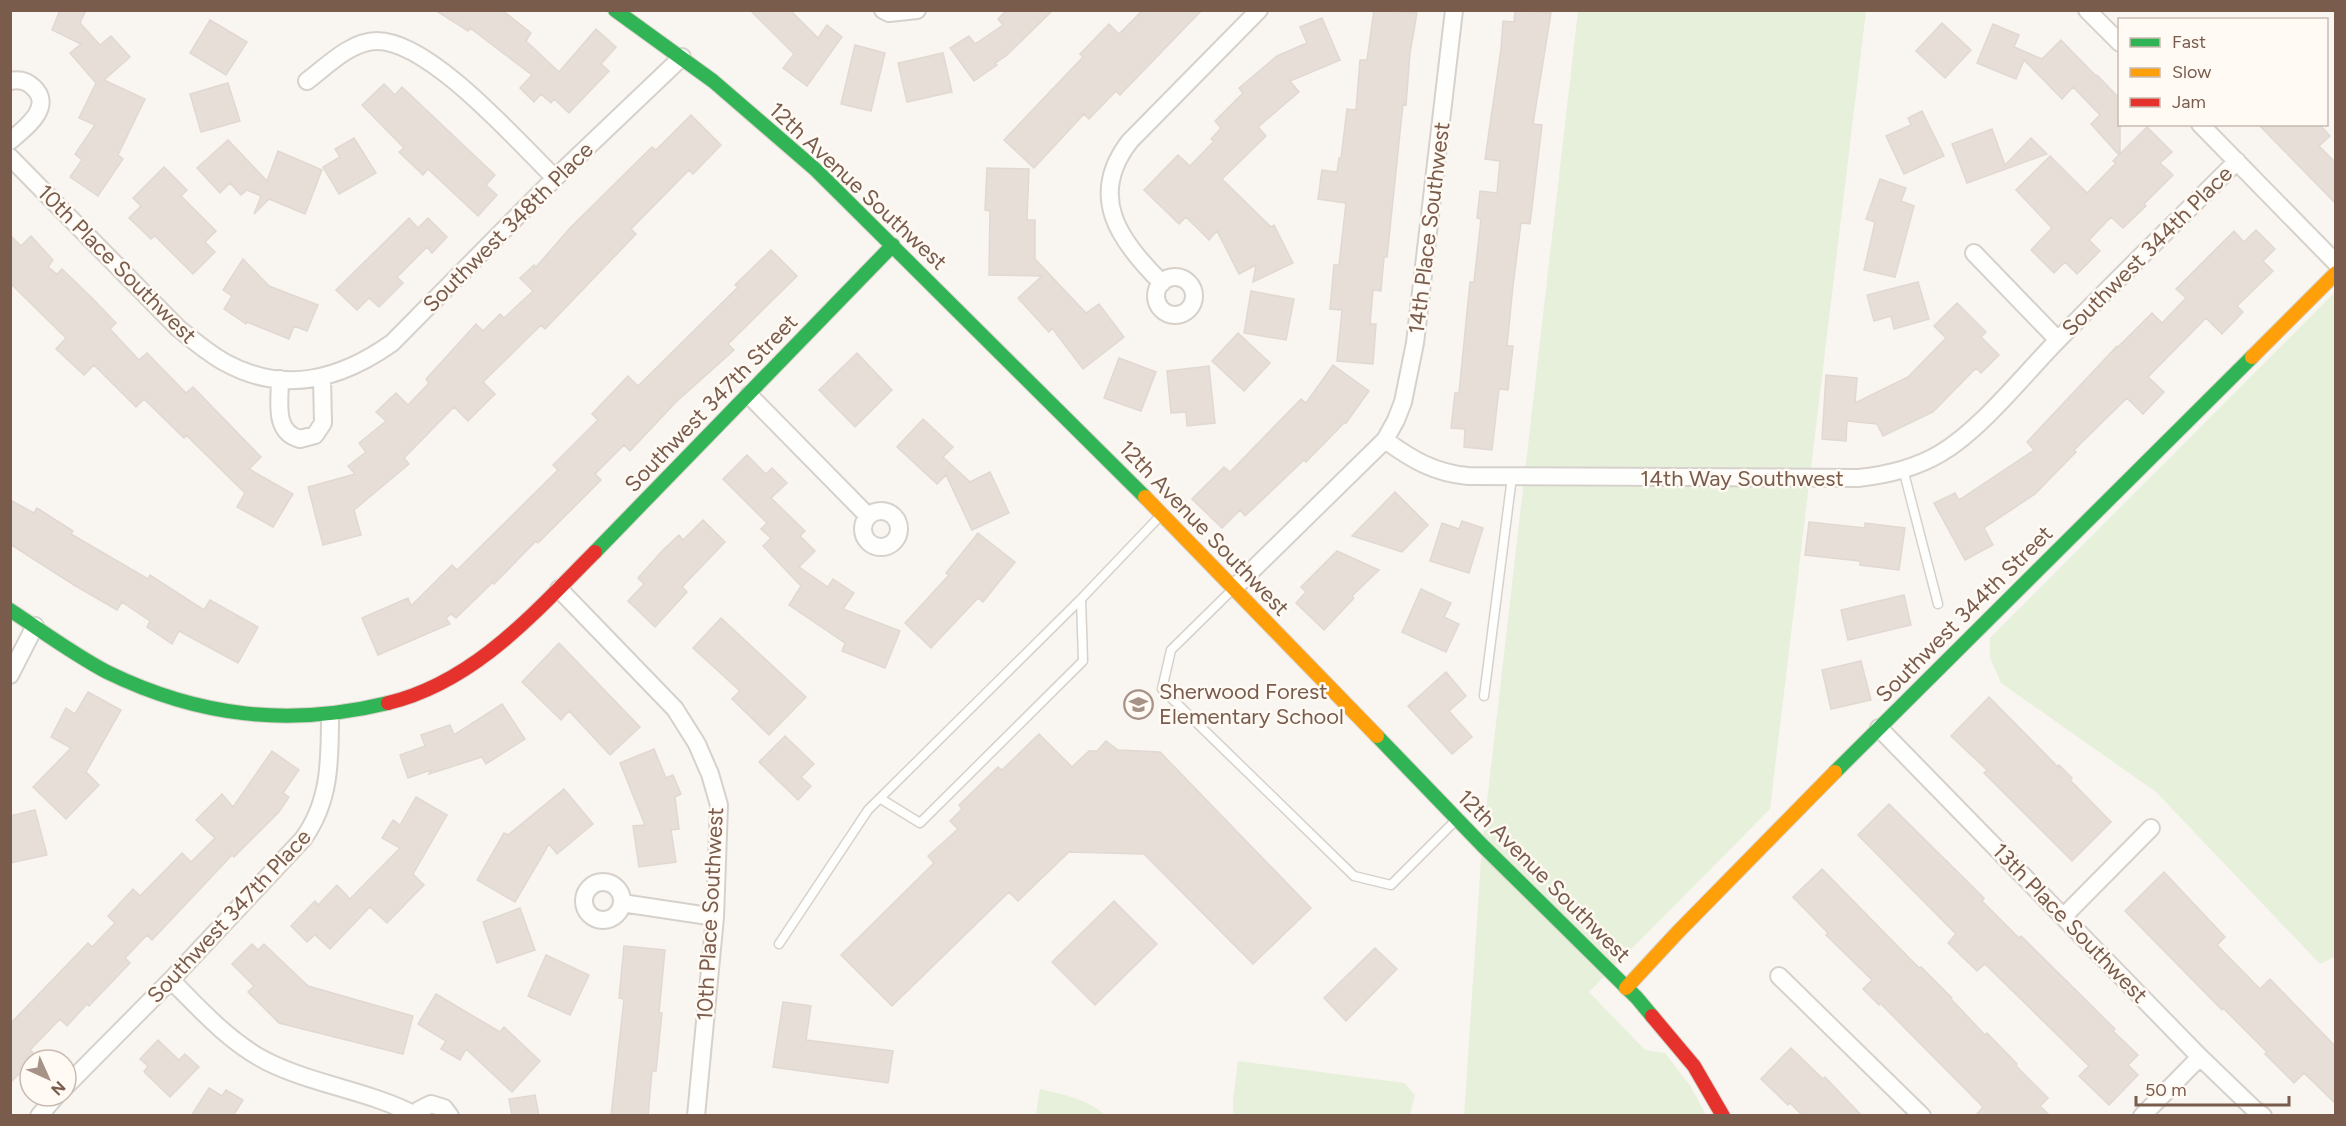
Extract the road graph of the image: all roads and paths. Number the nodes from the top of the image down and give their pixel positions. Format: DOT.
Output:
graph roads {
  1 [pos="615,10"];
  2 [pos="883,10"];
  3 [pos="917,10"];
  4 [pos="1259,10"];
  5 [pos="1454,10"];
  6 [pos="2087,10"];
  7 [pos="2118,41"];
  8 [pos="681,57"];
  9 [pos="10,81"];
  10 [pos="307,81"];
  11 [pos="2202,126"];
  12 [pos="10,141"];
  13 [pos="10,157"];
  14 [pos="2236,161"];
  15 [pos="555,178"];
  16 [pos="893,245"];
  17 [pos="1974,254"];
  18 [pos="2336,263"];
  19 [pos="2336,273"];
  20 [pos="1162,283"];
  21 [pos="2058,340"];
  22 [pos="322,378"];
  23 [pos="280,379"];
  24 [pos="298,381"];
  25 [pos="749,395"];
  26 [pos="1385,440"];
  27 [pos="1903,469"];
  28 [pos="1512,477"];
  29 [pos="1162,514"];
  30 [pos="868,516"];
  31 [pos="1234,588"];
  32 [pos="559,589"];
  33 [pos="1081,599"];
  34 [pos="1938,604"];
  35 [pos="10,610"];
  36 [pos="35,626"];
  37 [pos="10,675"];
  38 [pos="1484,696"];
  39 [pos="330,716"];
  40 [pos="1880,728"];
  41 [pos="881,799"];
  42 [pos="1457,819"];
  43 [pos="2151,828"];
  44 [pos="622,903"];
  45 [pos="2064,916"];
  46 [pos="715,917"];
  47 [pos="779,944"];
  48 [pos="1779,976"];
  49 [pos="171,980"];
  50 [pos="1626,988"];
  51 [pos="2200,1057"];
  52 [pos="78,1074"];
  53 [pos="415,1115"];
  54 [pos="450,1116"];
  55 [pos="696,1116"];
  56 [pos="1723,1116"];
  57 [pos="1922,1116"];
  58 [pos="2142,1116"];
  59 [pos="2263,1116"];
  1 -- 8 [label="street, 12th Avenue Southwest"];
  2 -- 3 [label="street"];
  4 -- 20 [label="street"];
  5 -- 26 [label="street, 14th Place Southwest"];
  6 -- 7 [label="street"];
  8 -- 15 [label="street, Southwest 348th Place"];
  8 -- 16 [label="street, 12th Avenue Southwest"];
  9 -- 12 [label="street"];
  10 -- 15 [label="street"];
  11 -- 14 [label="street"];
  13 -- 23 [label="street, 10th Place Southwest"];
  14 -- 18 [label="street"];
  14 -- 21 [label="street, Southwest 344th Place"];
  15 -- 22 [label="street, Southwest 348th Place"];
  16 -- 25 [label="street, Southwest 347th Street"];
  16 -- 29 [label="street, 12th Avenue Southwest"];
  17 -- 21 [label="street"];
  19 -- 40 [label="street, Southwest 344th Street"];
  21 -- 27 [label="street, 14th Way Southwest"];
  22 -- 23 [label="street"];
  22 -- 24 [label="street, Southwest 348th Place"];
  23 -- 24 [label="street, 10th Place Southwest"];
  25 -- 30 [label="street"];
  25 -- 32 [label="street, Southwest 347th Street"];
  26 -- 28 [label="street, 14th Way Southwest"];
  26 -- 31 [label="street, 14th Place Southwest"];
  27 -- 28 [label="street, 14th Way Southwest"];
  27 -- 34 [label="lane"];
  28 -- 38 [label="lane"];
  29 -- 31 [label="street, 12th Avenue Southwest"];
  29 -- 33 [label="lane"];
  31 -- 42 [label="street, 12th Avenue Southwest"];
  31 -- 42 [label="lane"];
  32 -- 39 [label="street, Southwest 347th Street"];
  32 -- 46 [label="street, 10th Place Southwest"];
  33 -- 41 [label="lane"];
  33 -- 41 [label="lane"];
  35 -- 36 [label="street, Southwest 347th Street"];
  36 -- 37 [label="street"];
  36 -- 39 [label="street, Southwest 347th Street"];
  39 -- 49 [label="street, Southwest 347th Place"];
  40 -- 45 [label="street, 13th Place Southwest"];
  40 -- 50 [label="street, Southwest 344th Street"];
  41 -- 47 [label="lane"];
  42 -- 50 [label="street, 12th Avenue Southwest"];
  43 -- 45 [label="street"];
  44 -- 46 [label="street"];
  45 -- 51 [label="street, 13th Place Southwest"];
  46 -- 55 [label="street, 10th Place Southwest"];
  48 -- 57 [label="street"];
  49 -- 52 [label="street, Southwest 347th Place"];
  49 -- 53 [label="street"];
  50 -- 56 [label="street, 12th Avenue Southwest"];
  51 -- 58 [label="street"];
  51 -- 59 [label="street, 13th Place Southwest"];
  53 -- 54 [label="street"];
}
